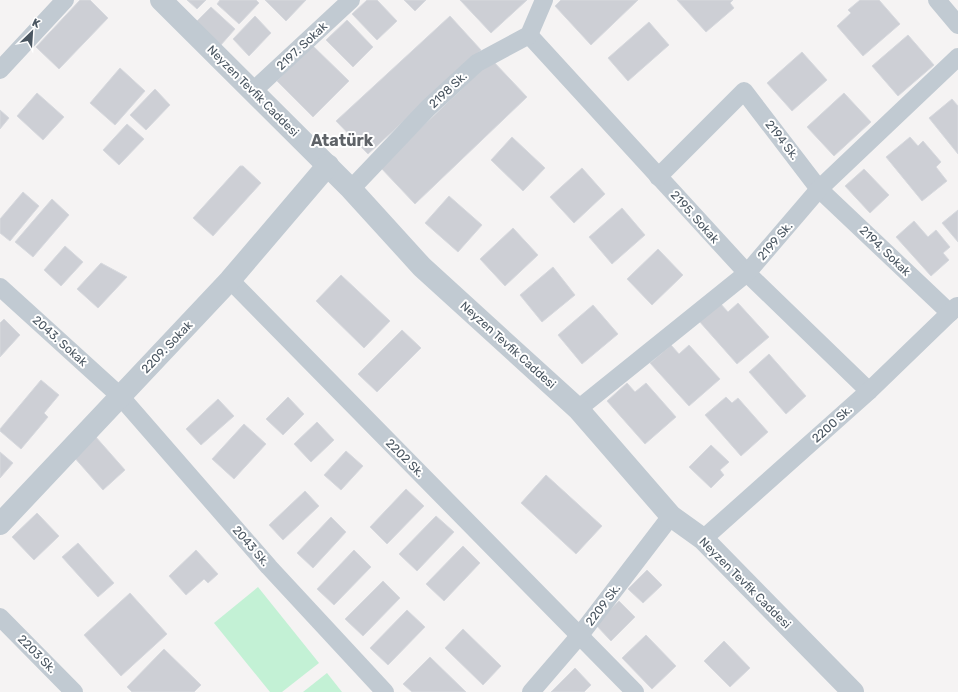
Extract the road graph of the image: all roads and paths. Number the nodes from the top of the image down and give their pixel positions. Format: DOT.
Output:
graph roads {
  1 [pos="65,0"];
  2 [pos="161,0"];
  3 [pos="351,0"];
  4 [pos="544,0"];
  5 [pos="937,0"];
  6 [pos="958,25"];
  7 [pos="529,35"];
  8 [pos="958,57"];
  9 [pos="0,70"];
  10 [pos="253,91"];
  11 [pos="328,166"];
  12 [pos="658,177"];
  13 [pos="352,189"];
  14 [pos="820,189"];
  15 [pos="747,274"];
  16 [pos="230,280"];
  17 [pos="0,287"];
  18 [pos="954,309"];
  19 [pos="869,391"];
  20 [pos="120,396"];
  21 [pos="578,409"];
  22 [pos="671,516"];
  23 [pos="0,524"];
  24 [pos="703,539"];
  25 [pos="0,617"];
  26 [pos="580,635"];
  27 [pos="74,692"];
  28 [pos="385,692"];
  29 [pos="531,692"];
  30 [pos="635,692"];
  31 [pos="853,692"];
  1 -- 9 [label="street"];
  2 -- 10 [label="street, Neyzen Tevfik Caddesi"];
  3 -- 10 [label="street, 2197. Sokak"];
  4 -- 7 [label="street"];
  5 -- 6 [label="street"];
  7 -- 12 [label="street, 2195. Sokak"];
  7 -- 13 [label="street, 2198 Sk."];
  8 -- 14 [label="street, 2199 Sk."];
  10 -- 11 [label="street, Neyzen Tevfik Caddesi"];
  11 -- 13 [label="street, Neyzen Tevfik Caddesi"];
  11 -- 16 [label="street, 2209. Sokak"];
  12 -- 14 [label="street, 2194 Sk."];
  12 -- 15 [label="street, 2195. Sokak"];
  13 -- 21 [label="street, Neyzen Tevfik Caddesi"];
  14 -- 15 [label="street, 2199 Sk."];
  14 -- 18 [label="street, 2194. Sokak"];
  15 -- 19 [label="street, 2195. Sokak"];
  15 -- 21 [label="street, 2199 Sk."];
  16 -- 20 [label="street, 2209. Sokak"];
  16 -- 26 [label="street, 2202 Sk."];
  17 -- 20 [label="street, 2043. Sokak"];
  18 -- 19 [label="street, 2200 Sk."];
  19 -- 24 [label="street, 2200 Sk."];
  20 -- 23 [label="street, 2209. Sokak"];
  20 -- 28 [label="street, 2043 Sk."];
  21 -- 22 [label="street, Neyzen Tevfik Caddesi"];
  22 -- 24 [label="street, Neyzen Tevfik Caddesi"];
  22 -- 26 [label="street, 2209 Sk."];
  24 -- 31 [label="street, Neyzen Tevfik Caddesi"];
  25 -- 27 [label="street, 2203 Sk."];
  26 -- 29 [label="street, 2209 Sk."];
  26 -- 30 [label="street, 2202 Sk."];
}
